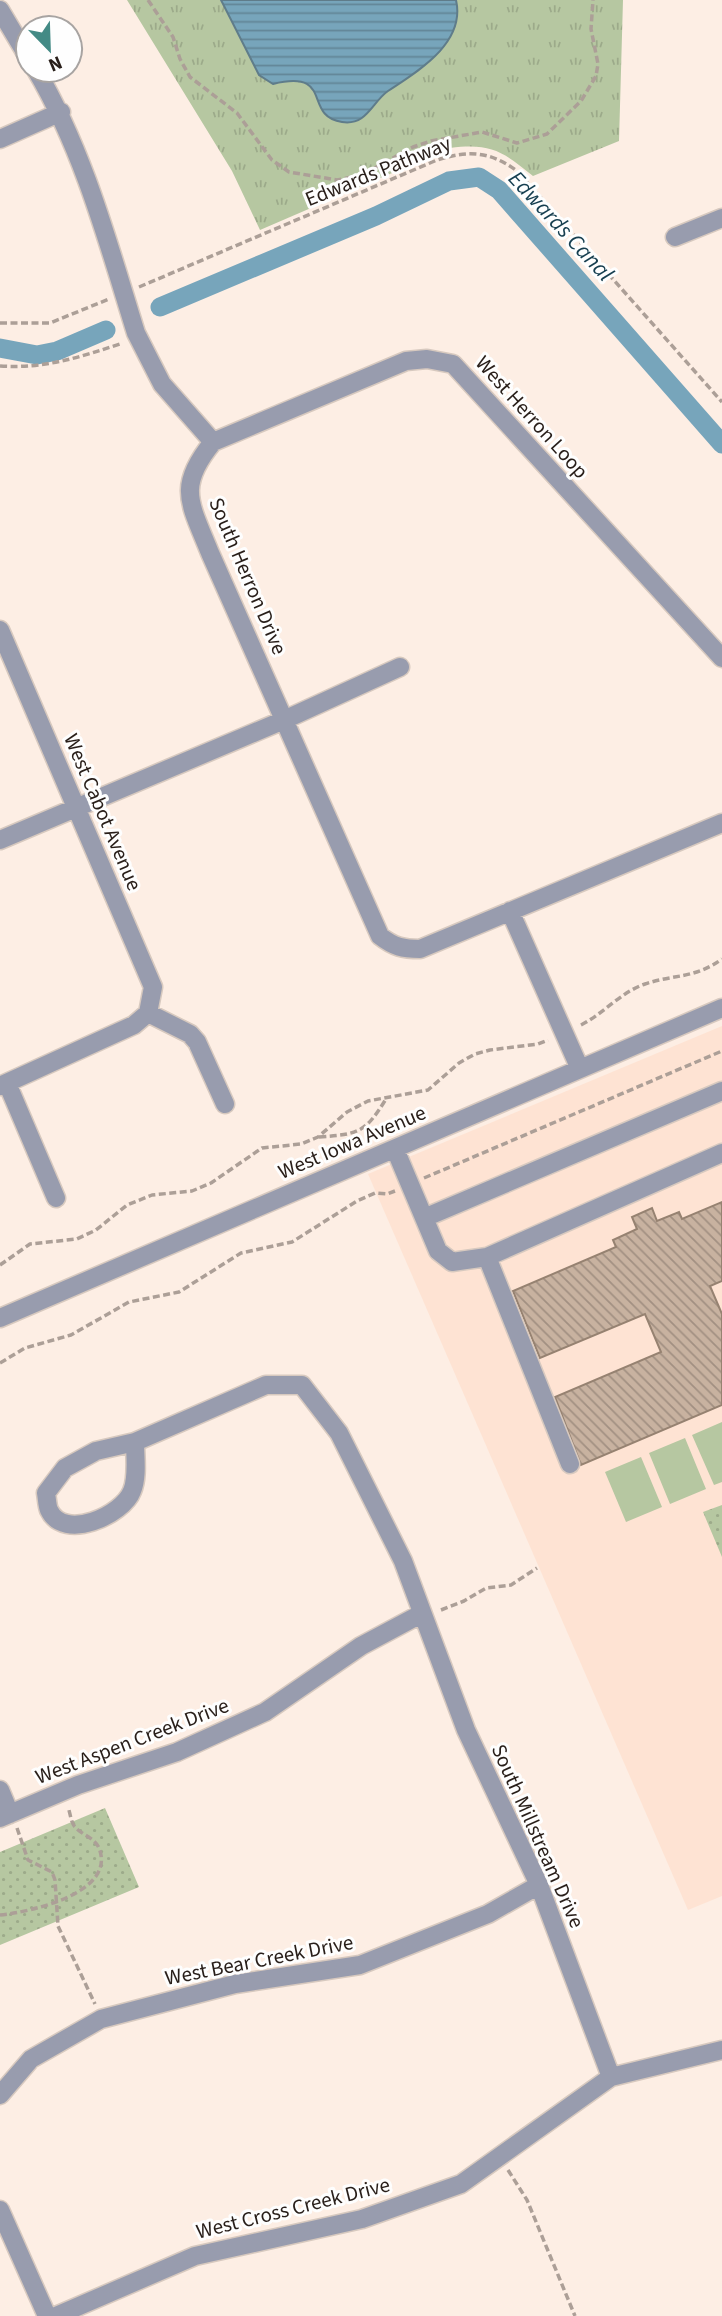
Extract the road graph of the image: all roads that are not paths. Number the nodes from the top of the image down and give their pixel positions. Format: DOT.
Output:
graph roads {
  1 [pos="0,10"];
  2 [pos="14,34"];
  3 [pos="44,84"];
  4 [pos="61,112"];
  5 [pos="0,139"];
  6 [pos="722,218"];
  7 [pos="675,237"];
  8 [pos="213,442"];
  9 [pos="0,630"];
  10 [pos="722,659"];
  11 [pos="400,667"];
  12 [pos="284,720"];
  13 [pos="77,807"];
  14 [pos="722,823"];
  15 [pos="0,840"];
  16 [pos="510,911"];
  17 [pos="722,1008"];
  18 [pos="148,1013"];
  19 [pos="580,1069"];
  20 [pos="3,1084"];
  21 [pos="722,1091"];
  22 [pos="225,1104"];
  23 [pos="395,1149"];
  24 [pos="722,1153"];
  25 [pos="56,1198"];
  26 [pos="424,1218"];
  27 [pos="487,1257"];
  28 [pos="0,1318"];
  29 [pos="135,1442"];
  30 [pos="570,1464"];
  31 [pos="421,1614"];
  32 [pos="0,1790"];
  33 [pos="5,1816"];
  34 [pos="539,1885"];
  35 [pos="722,2050"];
  36 [pos="611,2077"];
  37 [pos="0,2095"];
  38 [pos="0,2210"];
  39 [pos="47,2316"];
  40 [pos="55,2316"];
  1 -- 2 [label="street"];
  3 -- 4 [label="street"];
  4 -- 5 [label="street"];
  4 -- 8 [label="street"];
  6 -- 7 [label="street"];
  8 -- 10 [label="street, West Herron Loop"];
  8 -- 12 [label="street, South Herron Drive"];
  9 -- 13 [label="street, West Cabot Avenue"];
  11 -- 12 [label="street"];
  12 -- 13 [label="street"];
  12 -- 16 [label="street, South Herron Drive"];
  13 -- 15 [label="street"];
  13 -- 18 [label="street, West Cabot Avenue"];
  14 -- 16 [label="street"];
  16 -- 19 [label="street"];
  17 -- 19 [label="street, West Iowa Avenue"];
  18 -- 20 [label="street"];
  18 -- 22 [label="street"];
  19 -- 23 [label="street, West Iowa Avenue"];
  20 -- 25 [label="street"];
  21 -- 26 [label="street"];
  23 -- 26 [label="street"];
  23 -- 28 [label="street, West Iowa Avenue"];
  24 -- 27 [label="street"];
  26 -- 27 [label="street"];
  27 -- 30 [label="street"];
  29 -- 29 [label="street"];
  29 -- 31 [label="street, South Millstream Drive"];
  31 -- 33 [label="street, West Aspen Creek Drive"];
  31 -- 34 [label="street, South Millstream Drive"];
  32 -- 33 [label="street"];
  34 -- 36 [label="street, South Millstream Drive"];
  34 -- 37 [label="street, West Bear Creek Drive"];
  35 -- 36 [label="street, West Cross Creek Drive"];
  36 -- 40 [label="street, West Cross Creek Drive"];
  38 -- 39 [label="street"];
}
